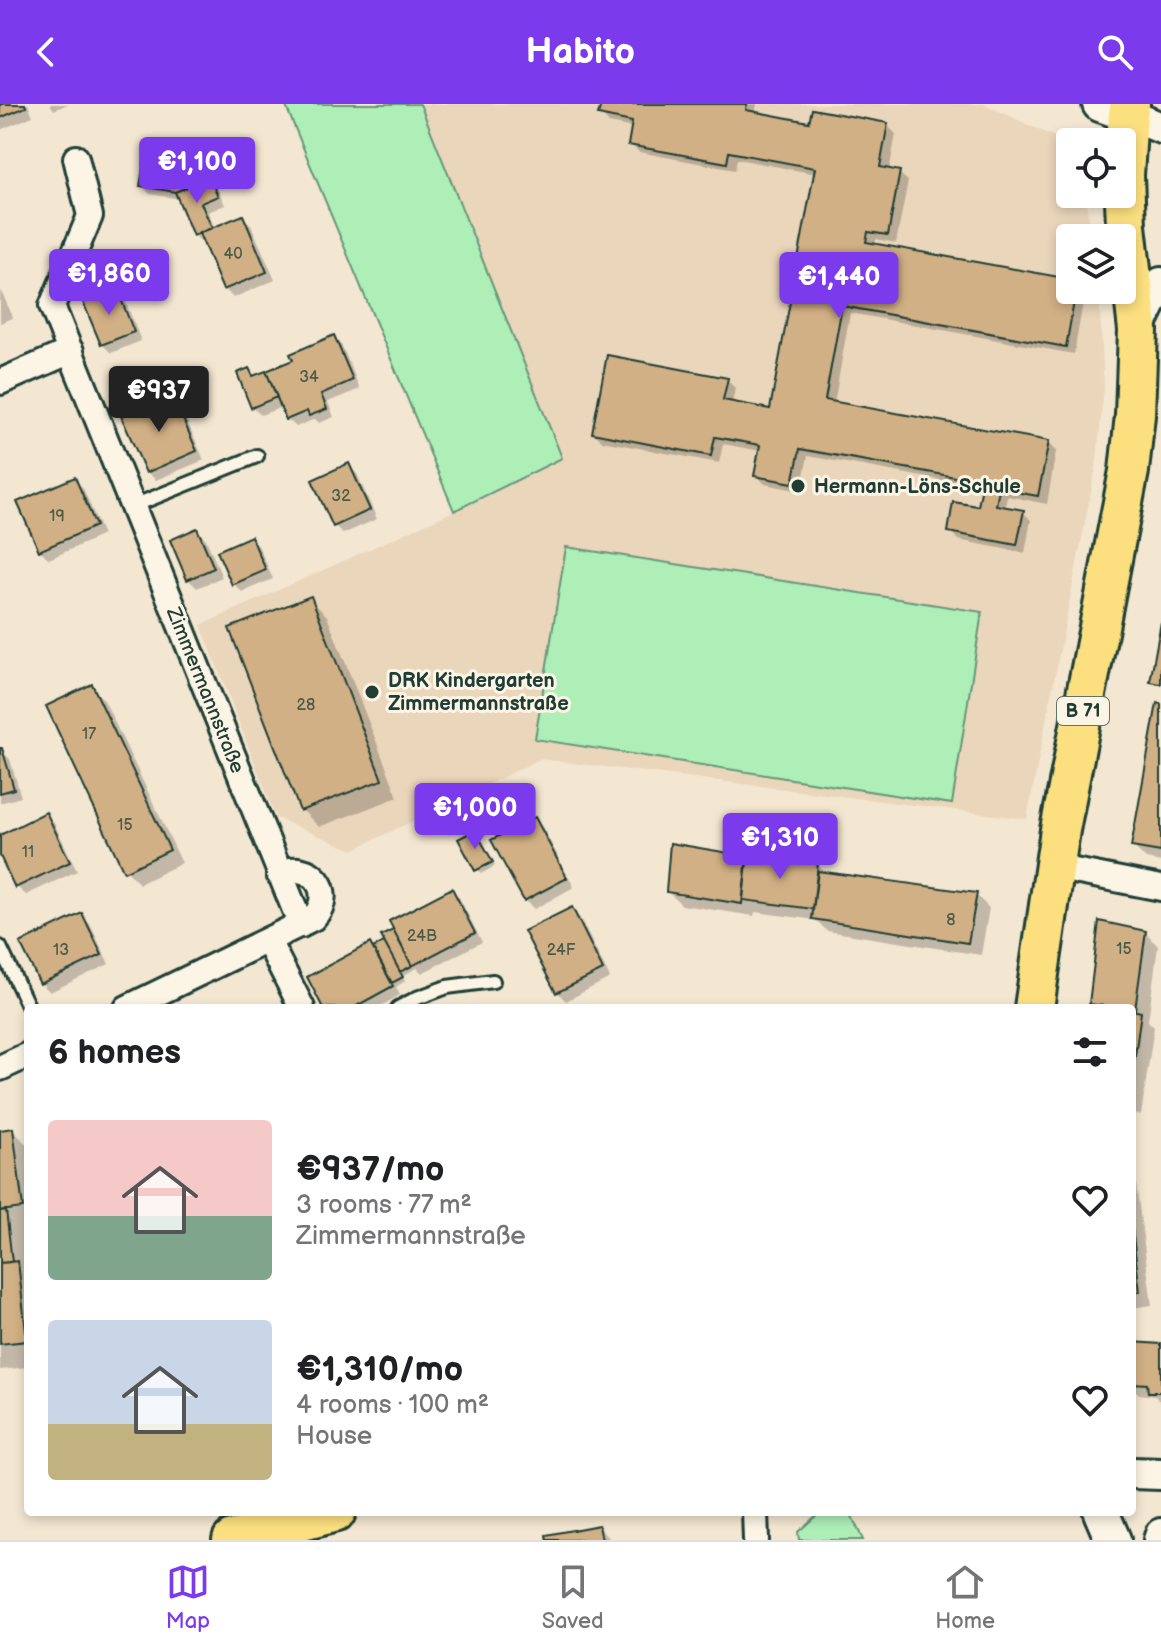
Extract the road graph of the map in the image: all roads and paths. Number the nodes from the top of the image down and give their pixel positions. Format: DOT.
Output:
graph roads {
  1 [pos="1130,112"];
  2 [pos="76,158"];
  3 [pos="1161,283"];
  4 [pos="1138,330"];
  5 [pos="71,351"];
  6 [pos="0,382"];
  7 [pos="257,456"];
  8 [pos="133,506"];
  9 [pos="1054,867"];
  10 [pos="279,874"];
  11 [pos="1161,888"];
  12 [pos="301,925"];
  13 [pos="268,941"];
  14 [pos="0,947"];
  15 [pos="493,981"];
  16 [pos="27,1004"];
  17 [pos="135,1004"];
  18 [pos="300,1004"];
  19 [pos="406,1004"];
  20 [pos="1035,1004"];
  21 [pos="24,1057"];
  22 [pos="0,1068"];
  23 [pos="1136,1473"];
  24 [pos="1161,1474"];
  25 [pos="321,1516"];
  26 [pos="755,1516"];
  27 [pos="1103,1516"];
  28 [pos="1161,1534"];
  29 [pos="232,1540"];
  30 [pos="756,1540"];
  31 [pos="1113,1540"];
  32 [pos="1159,1540"];
  1 -- 4 [label="main road, B 71"];
  2 -- 5 [label="street, Zimmermannstraße"];
  3 -- 4 [label="street, B 71"];
  4 -- 9 [label="main road, B 71"];
  5 -- 6 [label="street"];
  5 -- 8 [label="street, Zimmermannstraße"];
  7 -- 8 [label="lane"];
  8 -- 10 [label="street, Zimmermannstraße"];
  9 -- 11 [label="street"];
  9 -- 20 [label="main road, B 71"];
  10 -- 12 [label="street, Zimmermannstraße"];
  10 -- 12 [label="street"];
  12 -- 13 [label="street"];
  13 -- 17 [label="street"];
  13 -- 18 [label="street"];
  14 -- 16 [label="lane"];
  15 -- 19 [label="lane"];
  21 -- 22 [label="street"];
  23 -- 24 [label="street"];
  25 -- 29 [label="main road"];
  26 -- 30 [label="street"];
  27 -- 31 [label="main road"];
  28 -- 32 [label="street"];
}
